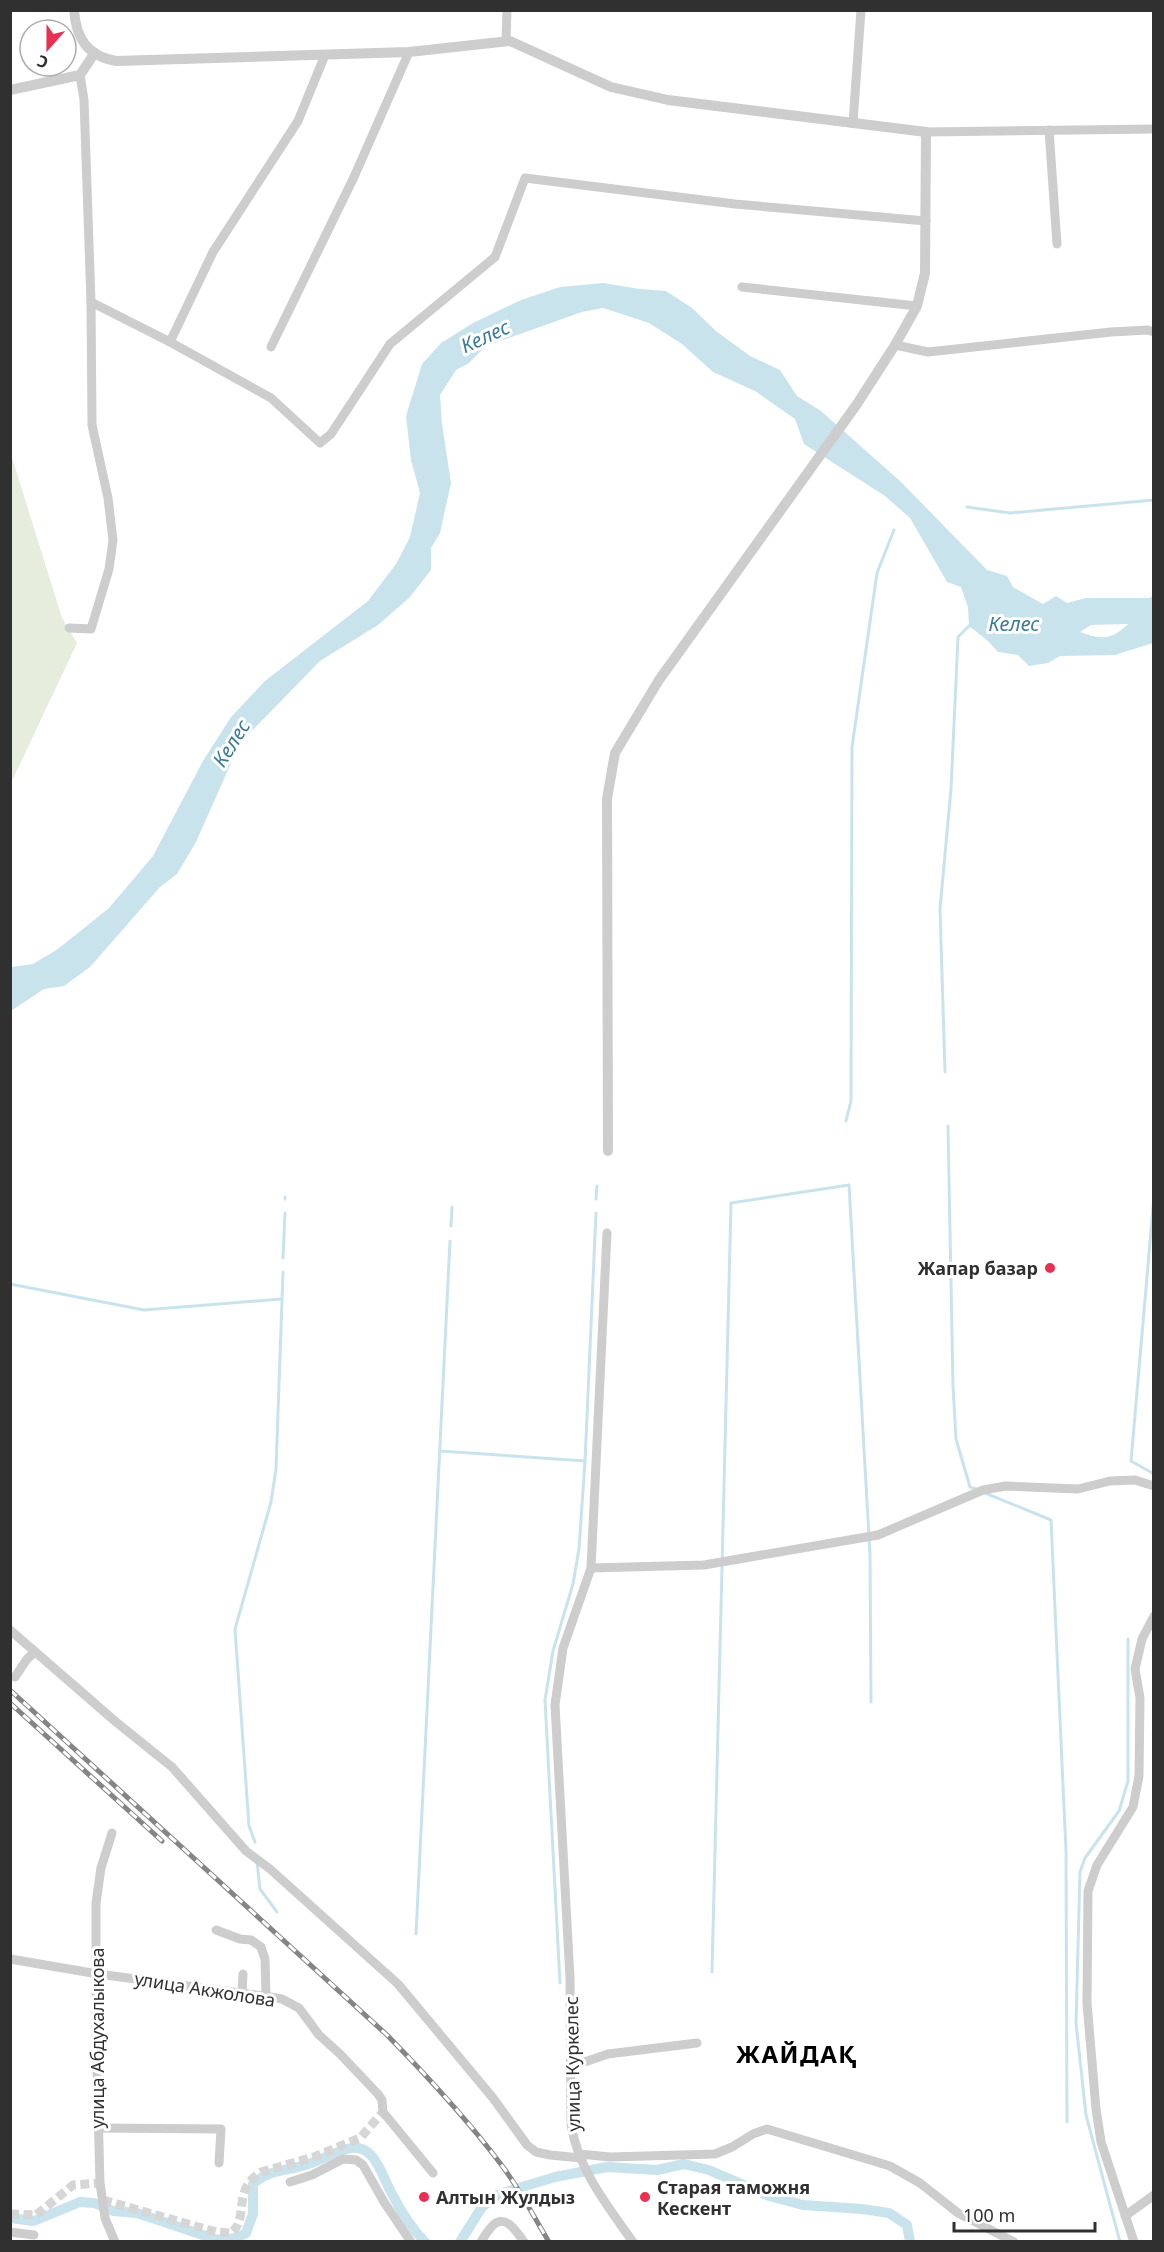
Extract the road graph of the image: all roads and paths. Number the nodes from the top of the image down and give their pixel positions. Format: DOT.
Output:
graph roads {
  1 [pos="74,10"];
  2 [pos="507,10"];
  3 [pos="861,10"];
  4 [pos="506,41"];
  5 [pos="409,52"];
  6 [pos="94,54"];
  7 [pos="326,55"];
  8 [pos="80,75"];
  9 [pos="10,90"];
  10 [pos="853,123"];
  11 [pos="1154,129"];
  12 [pos="1049,130"];
  13 [pos="926,132"];
  14 [pos="926,221"];
  15 [pos="1057,244"];
  16 [pos="742,287"];
  17 [pos="92,302"];
  18 [pos="917,306"];
  19 [pos="1154,332"];
  20 [pos="170,342"];
  21 [pos="895,345"];
  22 [pos="271,347"];
  23 [pos="69,628"];
  24 [pos="608,1151"];
  25 [pos="607,1233"];
  26 [pos="1154,1486"];
  27 [pos="591,1568"];
  28 [pos="1154,1616"];
  29 [pos="10,1629"];
  30 [pos="35,1652"];
  31 [pos="15,1677"];
  32 [pos="112,1833"];
  33 [pos="216,1930"];
  34 [pos="10,1959"];
  35 [pos="98,1974"];
  36 [pos="243,1974"];
  37 [pos="242,1993"];
  38 [pos="266,1996"];
  39 [pos="698,2043"];
  40 [pos="570,2067"];
  41 [pos="97,2128"];
  42 [pos="581,2160"];
  43 [pos="219,2163"];
  44 [pos="433,2173"];
  45 [pos="290,2182"];
  46 [pos="1154,2195"];
  47 [pos="1125,2216"];
  48 [pos="10,2232"];
  49 [pos="34,2235"];
  50 [pos="115,2241"];
  51 [pos="411,2241"];
  52 [pos="481,2241"];
  53 [pos="524,2241"];
  54 [pos="633,2241"];
  55 [pos="1014,2241"];
  56 [pos="1134,2241"];
  1 -- 6 [label="street"];
  2 -- 4 [label="street"];
  3 -- 10 [label="street"];
  4 -- 5 [label="street"];
  4 -- 10 [label="street"];
  5 -- 7 [label="street"];
  5 -- 22 [label="street"];
  6 -- 7 [label="street"];
  6 -- 8 [label="street"];
  7 -- 20 [label="street"];
  8 -- 9 [label="street"];
  8 -- 17 [label="street"];
  10 -- 13 [label="street"];
  11 -- 12 [label="street"];
  12 -- 13 [label="street"];
  12 -- 15 [label="street"];
  13 -- 14 [label="street"];
  14 -- 18 [label="street"];
  14 -- 20 [label="street"];
  16 -- 18 [label="street"];
  17 -- 20 [label="street"];
  17 -- 23 [label="street"];
  18 -- 21 [label="street"];
  19 -- 21 [label="street"];
  21 -- 24 [label="street"];
  25 -- 27 [label="street, улица Куркелес"];
  26 -- 27 [label="street"];
  27 -- 40 [label="street, улица Куркелес"];
  28 -- 47 [label="street"];
  29 -- 30 [label="street"];
  30 -- 31 [label="street"];
  30 -- 42 [label="street"];
  32 -- 35 [label="street, улица Абдухалыкова"];
  33 -- 38 [label="street"];
  34 -- 35 [label="street, улица Акжолова"];
  35 -- 37 [label="street, улица Акжолова"];
  35 -- 41 [label="street, улица Абдухалыкова"];
  36 -- 37 [label="street"];
  37 -- 38 [label="street, улица Акжолова"];
  38 -- 44 [label="street, улица Акжолова"];
  39 -- 40 [label="street"];
  40 -- 42 [label="street, улица Куркелес"];
  41 -- 43 [label="street"];
  41 -- 50 [label="street, улица Абдухалыкова"];
  42 -- 54 [label="street, улица Куркелес"];
  42 -- 55 [label="street"];
  45 -- 51 [label="street"];
  46 -- 47 [label="street"];
  47 -- 56 [label="street"];
  48 -- 49 [label="street"];
  52 -- 53 [label="street"];
}
